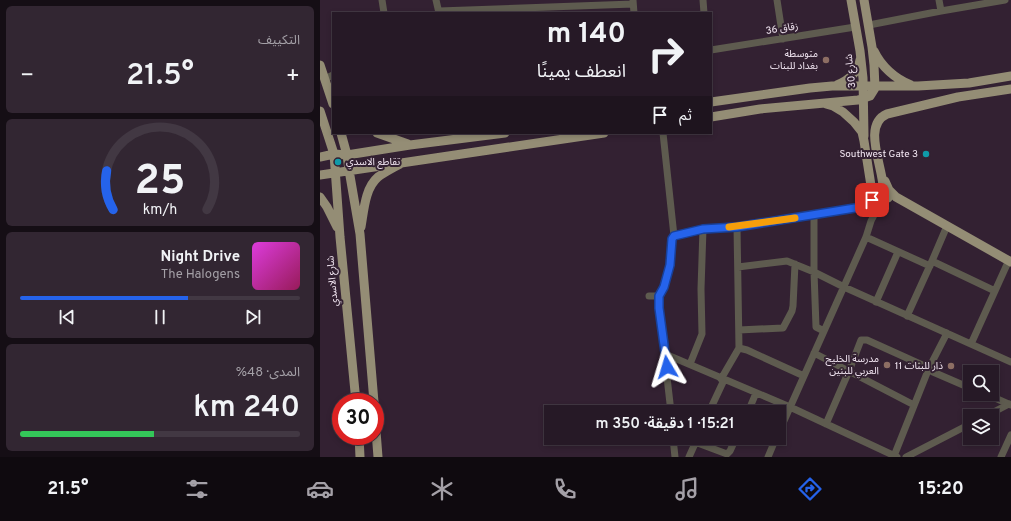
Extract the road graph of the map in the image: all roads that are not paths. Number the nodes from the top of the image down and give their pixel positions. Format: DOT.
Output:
graph roads {
  1 [pos="382,0"];
  2 [pos="436,0"];
  3 [pos="703,0"];
  4 [pos="777,0"];
  5 [pos="851,0"];
  6 [pos="864,0"];
  7 [pos="939,0"];
  8 [pos="1006,0"];
  9 [pos="633,2"];
  10 [pos="941,11"];
  11 [pos="384,12"];
  12 [pos="439,12"];
  13 [pos="634,12"];
  14 [pos="704,12"];
  15 [pos="869,25"];
  16 [pos="855,27"];
  17 [pos="783,39"];
  18 [pos="872,47"];
  19 [pos="712,50"];
  20 [pos="860,51"];
  21 [pos="320,65"];
  22 [pos="1011,76"];
  23 [pos="329,77"];
  24 [pos="969,83"];
  25 [pos="832,86"];
  26 [pos="864,86"];
  27 [pos="918,86"];
  28 [pos="875,87"];
  29 [pos="887,87"];
  30 [pos="1011,89"];
  31 [pos="331,95"];
  32 [pos="971,95"];
  33 [pos="864,99"];
  34 [pos="712,102"];
  35 [pos="819,104"];
  36 [pos="320,111"];
  37 [pos="864,116"];
  38 [pos="712,117"];
  39 [pos="341,134"];
  40 [pos="380,134"];
  41 [pos="497,134"];
  42 [pos="597,134"];
  43 [pos="663,134"];
  44 [pos="864,141"];
  45 [pos="410,145"];
  46 [pos="334,154"];
  47 [pos="347,155"];
  48 [pos="320,157"];
  49 [pos="405,161"];
  50 [pos="881,169"];
  51 [pos="349,170"];
  52 [pos="336,173"];
  53 [pos="320,175"];
  54 [pos="320,197"];
  55 [pos="879,197"];
  56 [pos="908,204"];
  57 [pos="814,215"];
  58 [pos="947,226"];
  59 [pos="737,227"];
  60 [pos="703,229"];
  61 [pos="360,234"];
  62 [pos="674,236"];
  63 [pos="340,237"];
  64 [pos="866,237"];
  65 [pos="898,252"];
  66 [pos="1010,261"];
  67 [pos="795,264"];
  68 [pos="931,264"];
  69 [pos="738,267"];
  70 [pos="814,272"];
  71 [pos="844,287"];
  72 [pos="995,291"];
  73 [pos="649,296"];
  74 [pos="659,296"];
  75 [pos="876,302"];
  76 [pos="907,316"];
  77 [pos="739,330"];
  78 [pos="824,331"];
  79 [pos="947,334"];
  80 [pos="971,344"];
  81 [pos="739,348"];
  82 [pos="814,353"];
  83 [pos="665,354"];
  84 [pos="1011,362"];
  85 [pos="690,364"];
  86 [pos="929,368"];
  87 [pos="849,371"];
  88 [pos="804,376"];
  89 [pos="723,379"];
  90 [pos="963,385"];
  91 [pos="355,393"];
  92 [pos="373,393"];
  93 [pos="756,393"];
  94 [pos="999,400"];
  95 [pos="670,405"];
  96 [pos="712,405"];
  97 [pos="751,405"];
  98 [pos="914,405"];
  99 [pos="1010,405"];
  100 [pos="790,407"];
  101 [pos="999,410"];
  102 [pos="786,416"];
  103 [pos="826,424"];
  104 [pos="963,428"];
  105 [pos="1011,435"];
  106 [pos="359,445"];
  107 [pos="377,445"];
  108 [pos="674,445"];
  109 [pos="694,445"];
  110 [pos="707,445"];
  111 [pos="732,445"];
  112 [pos="773,445"];
  113 [pos="896,456"];
  114 [pos="360,457"];
  115 [pos="378,457"];
  116 [pos="675,457"];
  117 [pos="689,457"];
  118 [pos="768,457"];
  119 [pos="906,457"];
  120 [pos="1001,457"];
  1 -- 11 [label="street"];
  2 -- 12 [label="street"];
  3 -- 14 [label="street"];
  4 -- 17 [label="street"];
  5 -- 16 [label="main road, شارع 30"];
  6 -- 15 [label="main road"];
  7 -- 10 [label="street"];
  8 -- 10 [label="street"];
  9 -- 12 [label="street"];
  9 -- 13 [label="street"];
  10 -- 15 [label="street"];
  15 -- 18 [label="main road"];
  16 -- 17 [label="street, زقاق 36"];
  16 -- 20 [label="main road, شارع 30"];
  17 -- 19 [label="street, زقاق 36"];
  18 -- 27 [label="main road"];
  18 -- 28 [label="main road"];
  20 -- 25 [label="main road"];
  20 -- 26 [label="main road, شارع 30"];
  21 -- 23 [label="main road"];
  22 -- 24 [label="main road"];
  23 -- 31 [label="main road"];
  24 -- 27 [label="main road"];
  24 -- 32 [label="main road"];
  25 -- 26 [label="main road"];
  25 -- 34 [label="main road"];
  26 -- 28 [label="main road"];
  26 -- 33 [label="main road, شارع 30"];
  27 -- 29 [label="main road"];
  28 -- 29 [label="main road"];
  28 -- 33 [label="main road"];
  29 -- 37 [label="main road"];
  30 -- 32 [label="main road"];
  32 -- 50 [label="main road"];
  33 -- 35 [label="main road"];
  33 -- 37 [label="main road, شارع 30"];
  35 -- 38 [label="main road"];
  35 -- 44 [label="main road"];
  36 -- 46 [label="main road, شارع الاسدي"];
  37 -- 44 [label="main road, شارع 30"];
  39 -- 47 [label="main road"];
  40 -- 45 [label="main road"];
  41 -- 45 [label="main road"];
  42 -- 49 [label="main road"];
  43 -- 62 [label="street"];
  44 -- 55 [label="main road"];
  45 -- 47 [label="main road"];
  46 -- 47 [label="main road"];
  46 -- 48 [label="main road"];
  46 -- 52 [label="main road, شارع الاسدي"];
  47 -- 51 [label="main road"];
  49 -- 51 [label="main road"];
  49 -- 61 [label="main road"];
  50 -- 55 [label="main road"];
  50 -- 56 [label="main road"];
  51 -- 52 [label="main road"];
  51 -- 61 [label="main road"];
  52 -- 53 [label="main road"];
  52 -- 63 [label="main road, شارع الاسدي"];
  54 -- 63 [label="main road"];
  55 -- 56 [label="main road"];
  55 -- 57 [label="street"];
  55 -- 64 [label="street"];
  56 -- 58 [label="main road"];
  57 -- 59 [label="street"];
  57 -- 70 [label="street"];
  58 -- 66 [label="main road"];
  58 -- 68 [label="street"];
  59 -- 60 [label="street"];
  59 -- 69 [label="street"];
  60 -- 62 [label="street"];
  60 -- 85 [label="street"];
  61 -- 92 [label="main road"];
  62 -- 74 [label="street"];
  63 -- 91 [label="main road, شارع الاسدي"];
  64 -- 65 [label="street"];
  64 -- 71 [label="street"];
  65 -- 68 [label="street"];
  65 -- 75 [label="street"];
  66 -- 72 [label="street"];
  67 -- 69 [label="street"];
  67 -- 70 [label="street"];
  67 -- 77 [label="street"];
  68 -- 72 [label="street"];
  68 -- 76 [label="street"];
  69 -- 77 [label="street"];
  70 -- 71 [label="street"];
  70 -- 78 [label="street"];
  71 -- 75 [label="street"];
  71 -- 78 [label="street"];
  72 -- 80 [label="street"];
  73 -- 74 [label="street"];
  74 -- 83 [label="street"];
  75 -- 76 [label="street"];
  76 -- 79 [label="street"];
  77 -- 81 [label="street"];
  78 -- 82 [label="street"];
  79 -- 80 [label="street"];
  79 -- 86 [label="street"];
  80 -- 84 [label="street"];
  81 -- 88 [label="street"];
  81 -- 89 [label="street"];
  82 -- 87 [label="street"];
  82 -- 88 [label="street"];
  83 -- 85 [label="street"];
  83 -- 95 [label="street"];
  85 -- 89 [label="street"];
  86 -- 87 [label="street"];
  86 -- 90 [label="street"];
  86 -- 98 [label="street"];
  87 -- 98 [label="street"];
  87 -- 103 [label="street"];
  88 -- 100 [label="street"];
  89 -- 93 [label="street"];
  89 -- 96 [label="street"];
  93 -- 97 [label="street"];
  93 -- 100 [label="street"];
  94 -- 99 [label="street"];
  98 -- 113 [label="street"];
  99 -- 101 [label="street"];
  100 -- 102 [label="street"];
  100 -- 103 [label="street"];
  103 -- 113 [label="street"];
  104 -- 119 [label="street"];
  105 -- 120 [label="street"];
  106 -- 114 [label="main road"];
  107 -- 115 [label="main road"];
  108 -- 116 [label="street"];
  109 -- 117 [label="street"];
  110 -- 111 [label="street"];
  112 -- 118 [label="street"];
}
